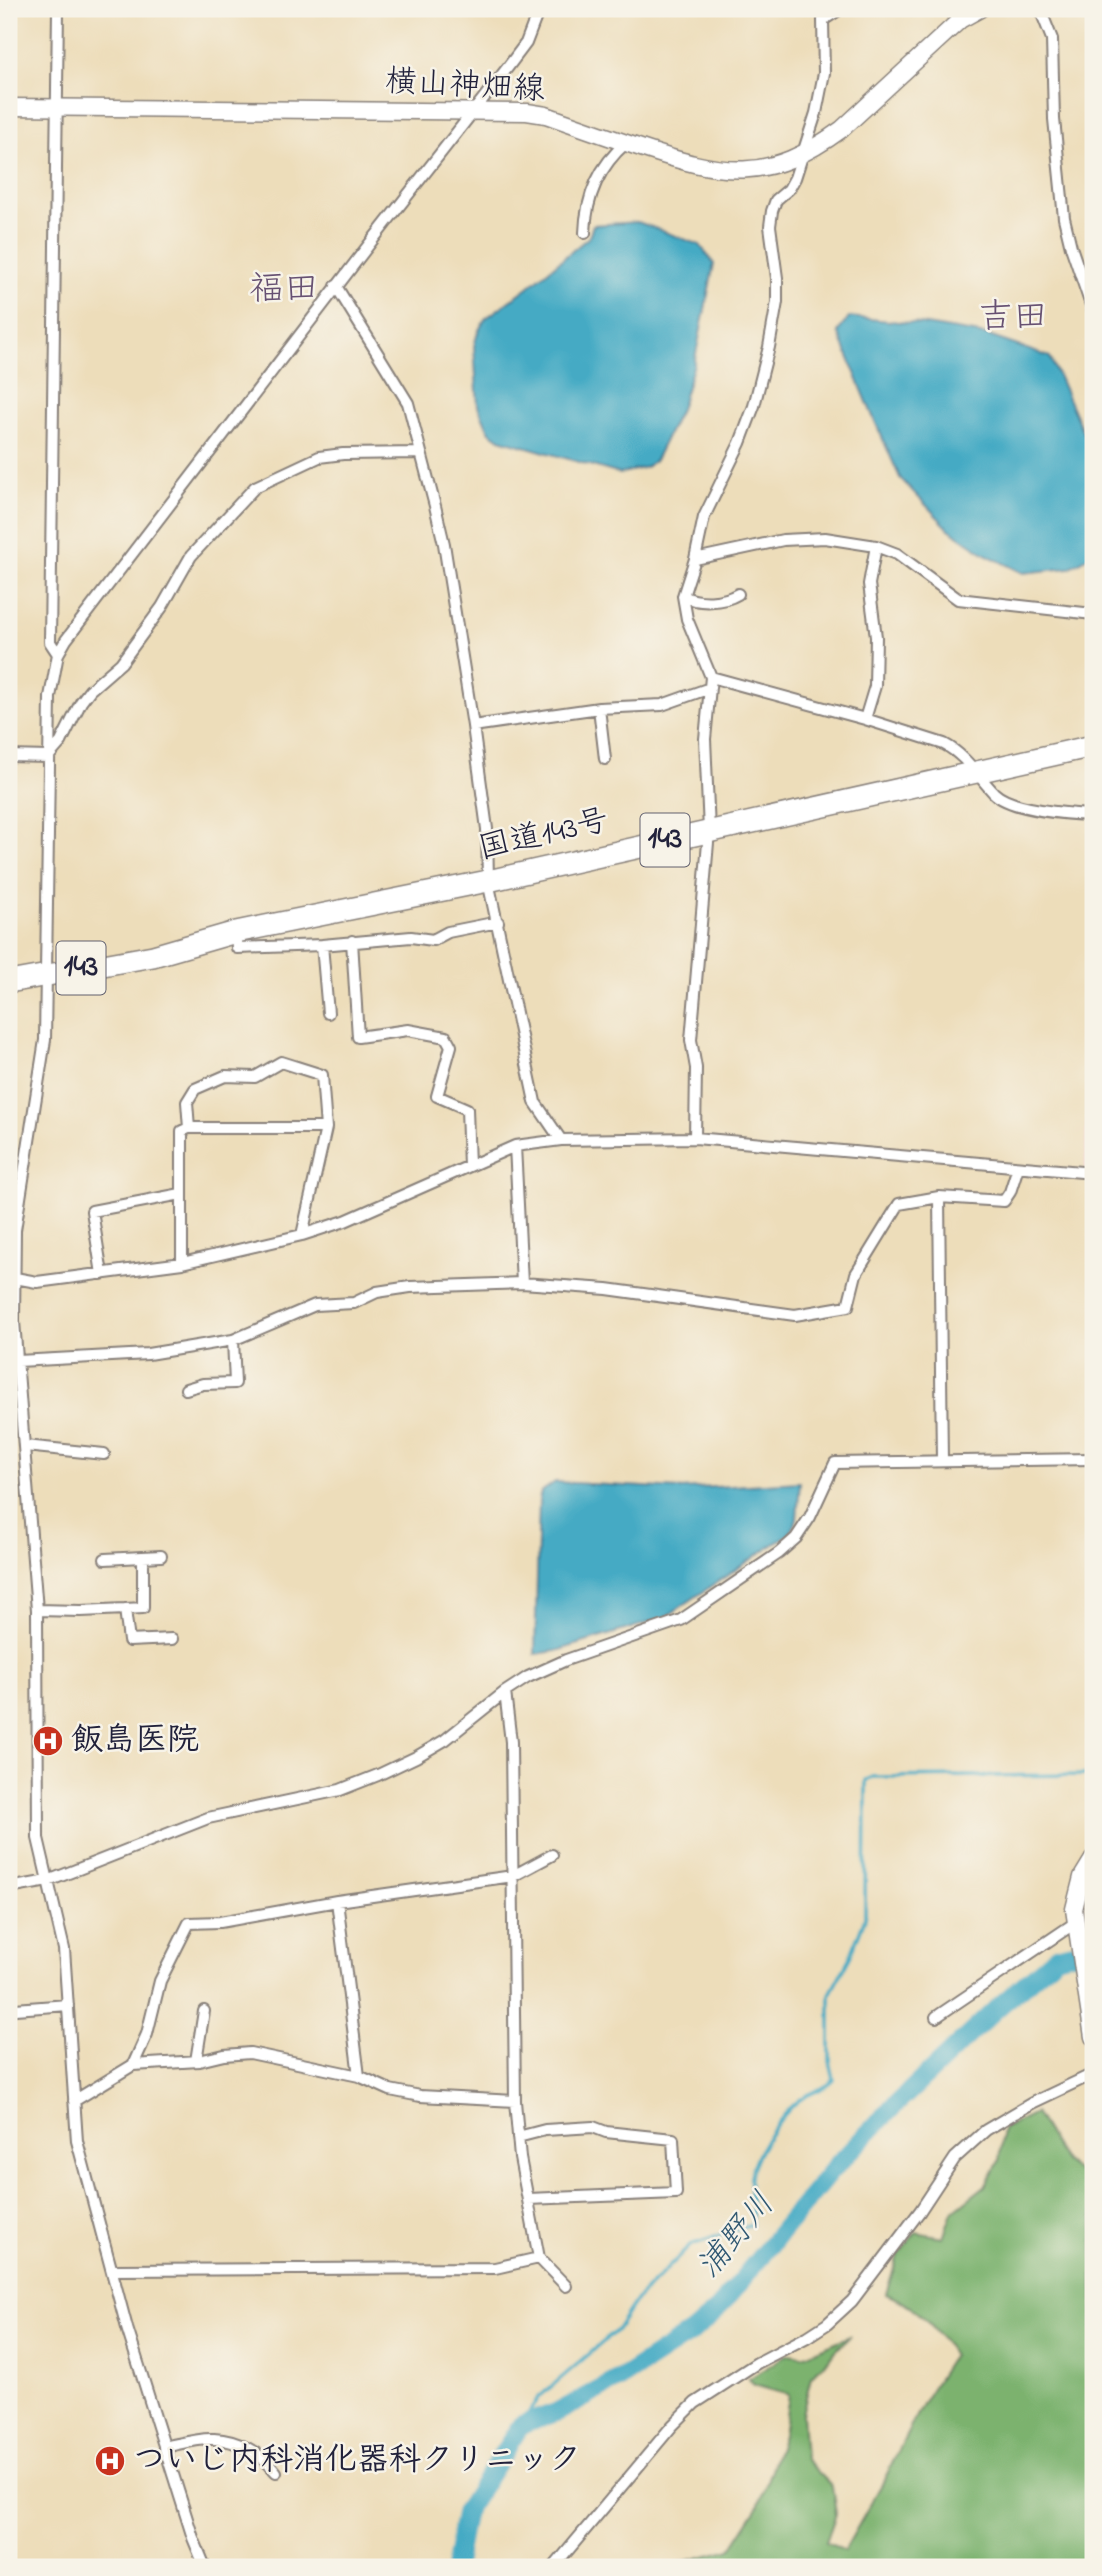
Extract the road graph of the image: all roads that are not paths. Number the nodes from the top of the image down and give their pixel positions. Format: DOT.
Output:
graph roads {
  1 [pos="58,9"];
  2 [pos="539,9"];
  3 [pos="840,9"];
  4 [pos="980,9"];
  5 [pos="1040,9"];
  6 [pos="9,107"];
  7 [pos="57,107"];
  8 [pos="474,111"];
  9 [pos="626,143"];
  10 [pos="804,153"];
  11 [pos="585,233"];
  12 [pos="337,286"];
  13 [pos="1093,306"];
  14 [pos="419,453"];
  15 [pos="876,546"];
  16 [pos="695,559"];
  17 [pos="738,594"];
  18 [pos="683,596"];
  19 [pos="1093,614"];
  20 [pos="58,654"];
  21 [pos="710,683"];
  22 [pos="598,708"];
  23 [pos="864,719"];
  24 [pos="473,726"];
  25 [pos="1093,746"];
  26 [pos="9,756"];
  27 [pos="48,757"];
  28 [pos="605,759"];
  29 [pos="976,772"];
  30 [pos="1093,815"];
  31 [pos="709,831"];
  32 [pos="488,881"];
  33 [pos="498,922"];
  34 [pos="236,932"];
  35 [pos="352,941"];
  36 [pos="322,945"];
  37 [pos="47,974"];
  38 [pos="9,981"];
  39 [pos="328,1013"];
  40 [pos="188,1128"];
  41 [pos="326,1128"];
  42 [pos="695,1138"];
  43 [pos="561,1140"];
  44 [pos="515,1146"];
  45 [pos="469,1166"];
  46 [pos="1018,1167"];
  47 [pos="1093,1173"];
  48 [pos="181,1194"];
  49 [pos="939,1197"];
  50 [pos="302,1235"];
  51 [pos="182,1263"];
  52 [pos="102,1274"];
  53 [pos="15,1278"];
  54 [pos="522,1283"];
  55 [pos="233,1340"];
  56 [pos="18,1362"];
  57 [pos="186,1389"];
  58 [pos="22,1418"];
  59 [pos="9,1419"];
  60 [pos="24,1446"];
  61 [pos="104,1454"];
  62 [pos="1093,1459"];
  63 [pos="942,1460"];
  64 [pos="161,1556"];
  65 [pos="143,1557"];
  66 [pos="105,1559"];
  67 [pos="37,1609"];
  68 [pos="125,1609"];
  69 [pos="172,1639"];
  70 [pos="505,1692"];
  71 [pos="552,1855"];
  72 [pos="1093,1858"];
  73 [pos="513,1876"];
  74 [pos="48,1881"];
  75 [pos="9,1888"];
  76 [pos="337,1901"];
  77 [pos="1076,1928"];
  78 [pos="68,2005"];
  79 [pos="9,2011"];
  80 [pos="204,2011"];
  81 [pos="936,2017"];
  82 [pos="1092,2031"];
  83 [pos="196,2061"];
  84 [pos="133,2065"];
  85 [pos="1093,2074"];
  86 [pos="359,2076"];
  87 [pos="74,2101"];
  88 [pos="515,2101"];
  89 [pos="518,2137"];
  90 [pos="527,2199"];
  91 [pos="540,2258"];
  92 [pos="112,2270"];
  93 [pos="566,2286"];
  94 [pos="164,2447"];
  95 [pos="276,2472"];
  96 [pos="205,2567"];
  97 [pos="554,2567"];
  1 -- 7 [label="street"];
  2 -- 8 [label="street"];
  3 -- 10 [label="street"];
  4 -- 10 [label="street, 横山神畑線"];
  5 -- 13 [label="street"];
  6 -- 7 [label="street, 横山神畑線"];
  7 -- 8 [label="street, 横山神畑線"];
  7 -- 20 [label="street"];
  8 -- 9 [label="street, 横山神畑線"];
  8 -- 12 [label="street"];
  9 -- 10 [label="street, 横山神畑線"];
  9 -- 11 [label="street"];
  10 -- 16 [label="street"];
  12 -- 14 [label="street"];
  12 -- 20 [label="street"];
  14 -- 24 [label="street"];
  14 -- 27 [label="street"];
  15 -- 16 [label="street"];
  15 -- 19 [label="street"];
  15 -- 23 [label="street"];
  16 -- 18 [label="street"];
  17 -- 18 [label="street"];
  18 -- 21 [label="street"];
  20 -- 27 [label="street"];
  21 -- 22 [label="street"];
  21 -- 23 [label="street"];
  21 -- 31 [label="street"];
  22 -- 24 [label="street"];
  22 -- 28 [label="street"];
  23 -- 29 [label="street"];
  24 -- 32 [label="street"];
  25 -- 29 [label="highway, 国道143号 / 143"];
  26 -- 27 [label="street"];
  27 -- 37 [label="street"];
  29 -- 30 [label="street"];
  29 -- 31 [label="highway, 国道143号 / 143"];
  31 -- 32 [label="highway, 国道143号 / 143"];
  31 -- 42 [label="street"];
  32 -- 33 [label="street"];
  32 -- 34 [label="highway, 国道143号 / 143"];
  33 -- 35 [label="street"];
  33 -- 43 [label="street"];
  34 -- 36 [label="street"];
  34 -- 37 [label="highway, 国道143号 / 143"];
  35 -- 36 [label="street"];
  35 -- 45 [label="street"];
  36 -- 39 [label="street"];
  37 -- 38 [label="highway, 国道143号 / 143"];
  37 -- 53 [label="street"];
  40 -- 41 [label="street"];
  40 -- 41 [label="street"];
  40 -- 48 [label="street"];
  41 -- 50 [label="street"];
  42 -- 43 [label="street"];
  42 -- 46 [label="street"];
  43 -- 44 [label="street"];
  44 -- 45 [label="street"];
  44 -- 54 [label="street"];
  45 -- 50 [label="street"];
  46 -- 47 [label="street"];
  46 -- 49 [label="street"];
  48 -- 51 [label="street"];
  48 -- 52 [label="street"];
  49 -- 54 [label="street"];
  49 -- 63 [label="street"];
  50 -- 51 [label="street"];
  51 -- 52 [label="street"];
  52 -- 53 [label="street"];
  53 -- 56 [label="street"];
  54 -- 55 [label="street"];
  55 -- 56 [label="street"];
  55 -- 57 [label="street"];
  56 -- 58 [label="street"];
  58 -- 59 [label="street"];
  58 -- 60 [label="street"];
  60 -- 61 [label="street"];
  60 -- 67 [label="street"];
  62 -- 63 [label="street"];
  63 -- 70 [label="street"];
  64 -- 65 [label="street"];
  65 -- 66 [label="street"];
  65 -- 68 [label="street"];
  67 -- 68 [label="street"];
  67 -- 74 [label="street"];
  68 -- 69 [label="street"];
  70 -- 73 [label="street"];
  70 -- 74 [label="street"];
  71 -- 73 [label="street"];
  72 -- 77 [label="street"];
  73 -- 76 [label="street"];
  73 -- 88 [label="street"];
  74 -- 75 [label="street"];
  74 -- 78 [label="street"];
  76 -- 84 [label="street"];
  76 -- 86 [label="street"];
  77 -- 81 [label="street"];
  77 -- 82 [label="street"];
  78 -- 79 [label="street"];
  78 -- 87 [label="street"];
  80 -- 83 [label="street"];
  83 -- 84 [label="street"];
  83 -- 86 [label="street"];
  84 -- 87 [label="street"];
  85 -- 97 [label="street"];
  86 -- 88 [label="street"];
  87 -- 92 [label="street"];
  88 -- 89 [label="street"];
  89 -- 90 [label="street"];
  89 -- 90 [label="street"];
  90 -- 91 [label="street"];
  91 -- 92 [label="street"];
  91 -- 93 [label="street"];
  92 -- 94 [label="street"];
  94 -- 95 [label="street"];
  94 -- 96 [label="street"];
}
